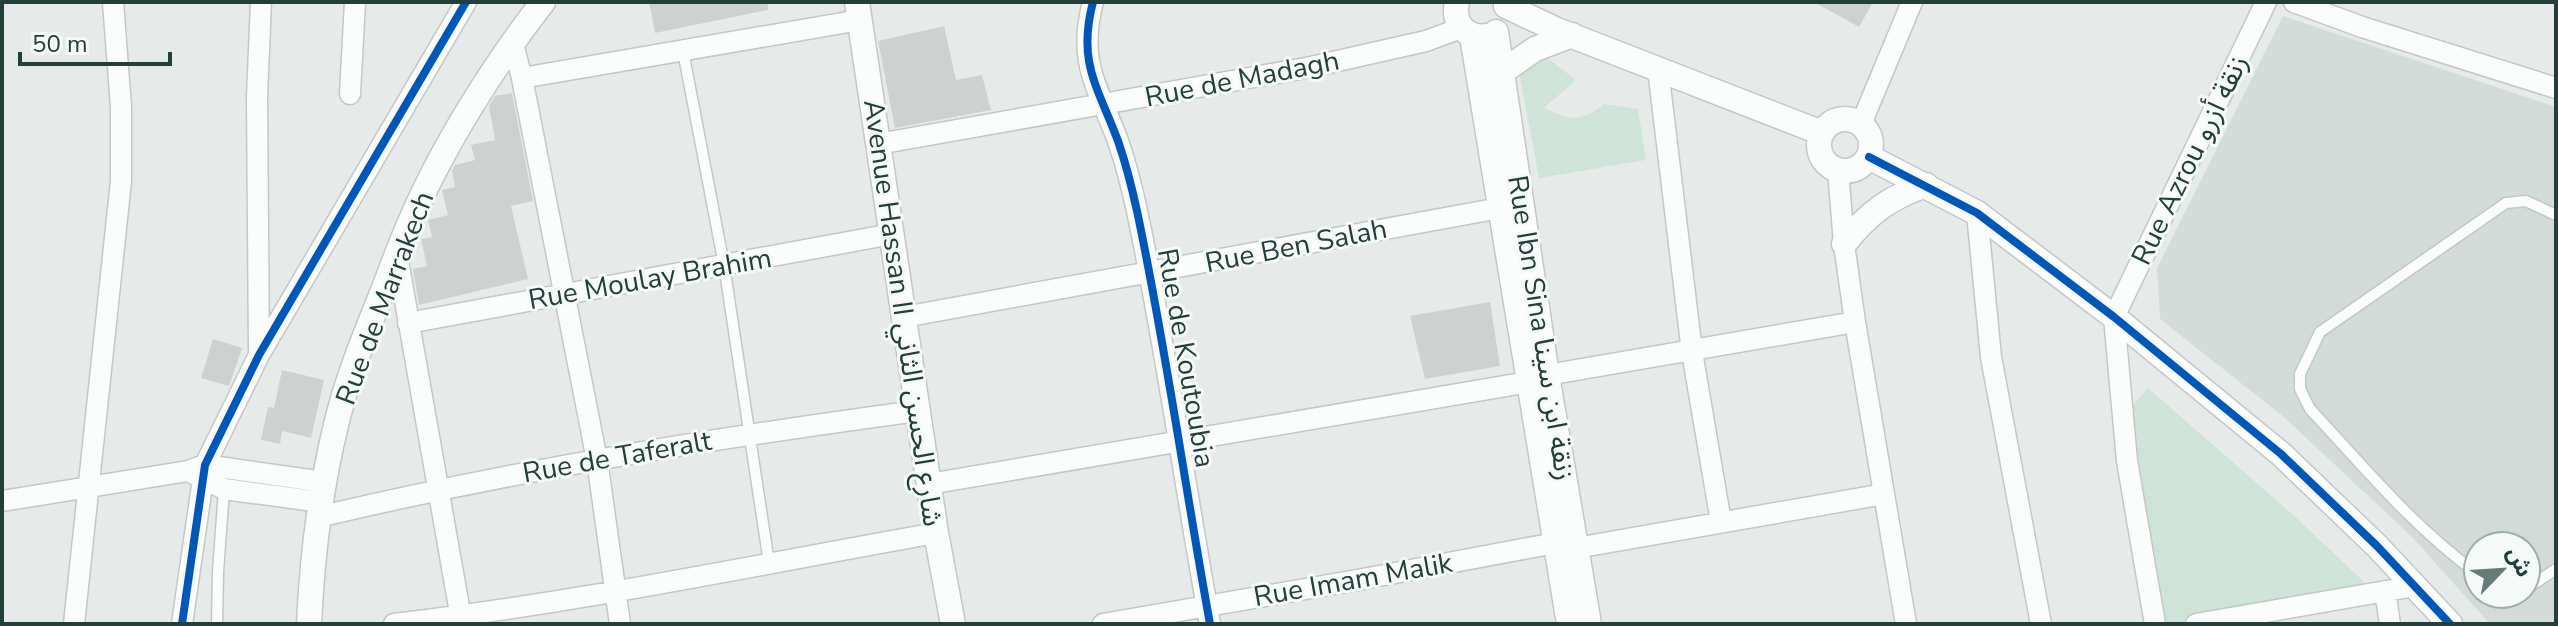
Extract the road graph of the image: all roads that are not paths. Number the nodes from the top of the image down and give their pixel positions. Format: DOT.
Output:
graph roads {
  1 [pos="113,2"];
  2 [pos="261,2"];
  3 [pos="355,2"];
  4 [pos="466,2"];
  5 [pos="543,2"];
  6 [pos="1093,2"];
  7 [pos="1912,2"];
  8 [pos="2266,2"];
  9 [pos="2294,2"];
  10 [pos="858,11"];
  11 [pos="1477,16"];
  12 [pos="1565,33"];
  13 [pos="513,44"];
  14 [pos="683,51"];
  15 [pos="1658,69"];
  16 [pos="1502,72"];
  17 [pos="522,78"];
  18 [pos="2556,88"];
  19 [pos="350,94"];
  20 [pos="1102,105"];
  21 [pos="1861,124"];
  22 [pos="1822,133"];
  23 [pos="878,144"];
  24 [pos="1869,157"];
  25 [pos="1838,170"];
  26 [pos="1926,185"];
  27 [pos="1500,208"];
  28 [pos="1977,213"];
  29 [pos="2556,215"];
  30 [pos="892,234"];
  31 [pos="1844,244"];
  32 [pos="397,255"];
  33 [pos="724,265"];
  34 [pos="1148,273"];
  35 [pos="564,294"];
  36 [pos="904,317"];
  37 [pos="2114,317"];
  38 [pos="1855,322"];
  39 [pos="408,323"];
  40 [pos="1692,352"];
  41 [pos="259,355"];
  42 [pos="1538,379"];
  43 [pos="917,411"];
  44 [pos="748,435"];
  45 [pos="1179,441"];
  46 [pos="597,460"];
  47 [pos="198,472"];
  48 [pos="929,484"];
  49 [pos="90,486"];
  50 [pos="224,489"];
  51 [pos="438,489"];
  52 [pos="1884,494"];
  53 [pos="321,500"];
  54 [pos="2,501"];
  55 [pos="1721,522"];
  56 [pos="936,533"];
  57 [pos="1566,545"];
  58 [pos="769,563"];
  59 [pos="2462,563"];
  60 [pos="2415,586"];
  61 [pos="614,591"];
  62 [pos="2385,591"];
  63 [pos="1208,615"];
  64 [pos="2288,616"];
  65 [pos="461,620"];
  66 [pos="74,624"];
  67 [pos="182,624"];
  68 [pos="217,624"];
  69 [pos="309,624"];
  70 [pos="394,624"];
  71 [pos="620,624"];
  72 [pos="953,624"];
  73 [pos="1103,624"];
  74 [pos="1569,624"];
  75 [pos="1589,624"];
  76 [pos="1906,624"];
  77 [pos="2041,624"];
  78 [pos="2155,624"];
  79 [pos="2196,624"];
  80 [pos="2390,624"];
  81 [pos="2450,624"];
  1 -- 49 [label="street"];
  2 -- 41 [label="street"];
  3 -- 19 [label="street"];
  4 -- 41 [label="street"];
  5 -- 13 [label="street, Rue de Marrakech"];
  6 -- 20 [label="street, Rue de Koutoubia"];
  7 -- 21 [label="street"];
  8 -- 37 [label="street, Rue Azrou زنقة أزرو"];
  9 -- 18 [label="street"];
  10 -- 14 [label="street"];
  10 -- 23 [label="street, Avenue Hassan II شارع الحسن الثاني"];
  11 -- 12 [label="street"];
  11 -- 16 [label="street, Rue Ibn Sina زنقة ابن سينا"];
  11 -- 20 [label="street, Rue de Madagh"];
  11 -- 27 [label="street, Rue Ibn Sina زنقة ابن سينا"];
  12 -- 15 [label="street"];
  12 -- 16 [label="street"];
  13 -- 17 [label="street"];
  13 -- 32 [label="street, Rue de Marrakech"];
  14 -- 17 [label="street"];
  14 -- 33 [label="lane"];
  15 -- 22 [label="street"];
  15 -- 40 [label="street"];
  16 -- 42 [label="street, Rue Ibn Sina زنقة ابن سينا"];
  17 -- 35 [label="street"];
  20 -- 23 [label="street, Rue de Madagh"];
  20 -- 34 [label="street, Rue de Koutoubia"];
  21 -- 22 [label="street"];
  21 -- 24 [label="street"];
  22 -- 25 [label="street"];
  23 -- 30 [label="street, Avenue Hassan II شارع الحسن الثاني"];
  24 -- 25 [label="street"];
  24 -- 26 [label="street"];
  25 -- 31 [label="street"];
  26 -- 28 [label="street"];
  26 -- 31 [label="street"];
  27 -- 34 [label="street, Rue Ben Salah"];
  27 -- 42 [label="street, Rue Ibn Sina زنقة ابن سينا"];
  28 -- 37 [label="street"];
  28 -- 77 [label="street"];
  29 -- 59 [label="lane"];
  30 -- 33 [label="street, Rue Moulay Brahim"];
  30 -- 36 [label="street, Avenue Hassan II شارع الحسن الثاني"];
  31 -- 38 [label="street"];
  32 -- 39 [label="street"];
  32 -- 53 [label="street, Rue de Marrakech"];
  33 -- 35 [label="street, Rue Moulay Brahim"];
  33 -- 44 [label="lane"];
  34 -- 36 [label="street, Rue Ben Salah"];
  34 -- 45 [label="street, Rue de Koutoubia"];
  35 -- 39 [label="street, Rue Moulay Brahim"];
  35 -- 46 [label="street"];
  36 -- 43 [label="street, Avenue Hassan II شارع الحسن الثاني"];
  37 -- 60 [label="street"];
  37 -- 78 [label="street"];
  38 -- 40 [label="street"];
  38 -- 52 [label="street"];
  39 -- 51 [label="street"];
  40 -- 42 [label="street"];
  40 -- 55 [label="street"];
  41 -- 47 [label="street"];
  42 -- 45 [label="street"];
  42 -- 57 [label="street, Rue Ibn Sina زنقة ابن سينا"];
  43 -- 44 [label="street, Rue de Taferalt"];
  43 -- 48 [label="street, Avenue Hassan II شارع الحسن الثاني"];
  44 -- 46 [label="street, Rue de Taferalt"];
  44 -- 58 [label="lane"];
  45 -- 48 [label="street"];
  45 -- 63 [label="street, Rue de Koutoubia"];
  46 -- 51 [label="street, Rue de Taferalt"];
  46 -- 61 [label="street"];
  47 -- 49 [label="street"];
  47 -- 50 [label="street"];
  47 -- 53 [label="street"];
  47 -- 67 [label="street"];
  48 -- 56 [label="street, Avenue Hassan II شارع الحسن الثاني"];
  49 -- 54 [label="street"];
  49 -- 66 [label="street"];
  50 -- 53 [label="street"];
  50 -- 68 [label="lane"];
  51 -- 53 [label="street, Rue de Taferalt"];
  51 -- 65 [label="street"];
  52 -- 55 [label="street, Rue Imam Malik"];
  52 -- 76 [label="street"];
  53 -- 69 [label="street, Rue de Marrakech"];
  55 -- 57 [label="street, Rue Imam Malik"];
  56 -- 58 [label="street"];
  56 -- 72 [label="street, Avenue Hassan II شارع الحسن الثاني"];
  57 -- 63 [label="street, Rue Imam Malik"];
  57 -- 74 [label="street, Rue Ibn Sina زنقة ابن سينا"];
  57 -- 75 [label="street, Rue Ibn Sina زنقة ابن سينا"];
  58 -- 61 [label="street"];
  60 -- 62 [label="street"];
  60 -- 81 [label="street"];
  61 -- 65 [label="street"];
  61 -- 71 [label="street"];
  62 -- 64 [label="street"];
  62 -- 80 [label="street"];
  63 -- 73 [label="street, Rue Imam Malik"];
  64 -- 79 [label="street"];
  65 -- 70 [label="street"];
}
